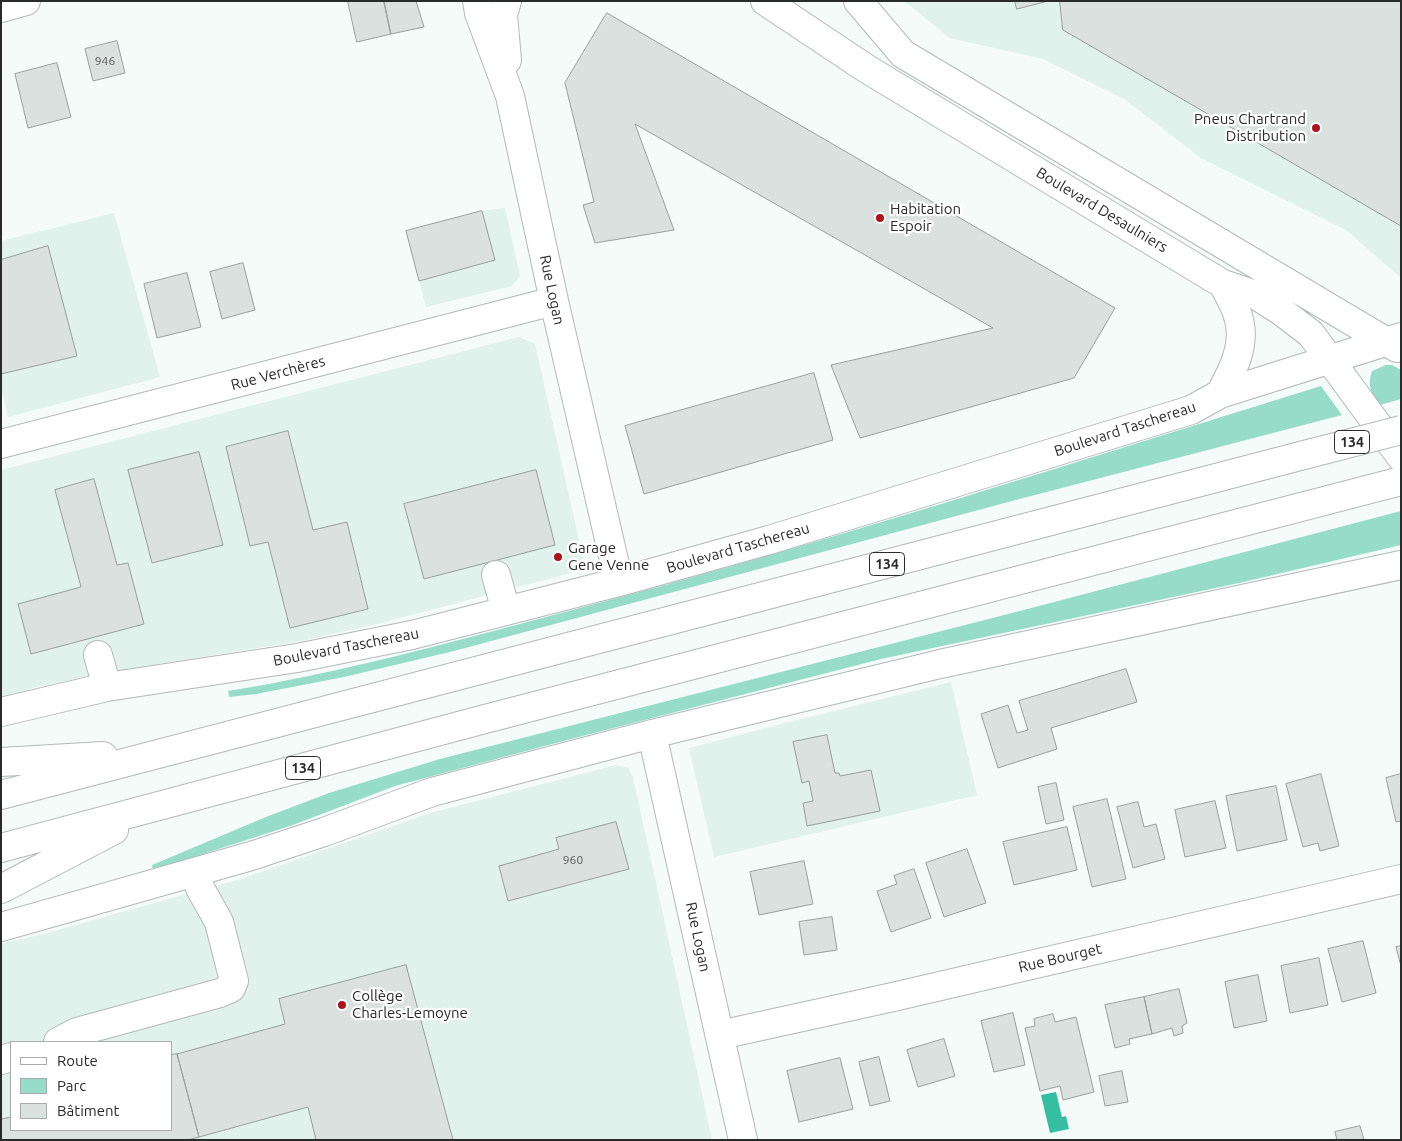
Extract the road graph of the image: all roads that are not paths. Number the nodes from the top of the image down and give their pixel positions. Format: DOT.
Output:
graph roads {
  1 [pos="26,1"];
  2 [pos="477,1"];
  3 [pos="506,1"];
  4 [pos="765,1"];
  5 [pos="858,1"];
  6 [pos="1,8"];
  7 [pos="510,96"];
  8 [pos="1224,284"];
  9 [pos="554,302"];
  10 [pos="1396,343"];
  11 [pos="1329,359"];
  12 [pos="1220,394"];
  13 [pos="1401,430"];
  14 [pos="1,444"];
  15 [pos="1401,457"];
  16 [pos="1401,481"];
  17 [pos="1401,565"];
  18 [pos="496,575"];
  19 [pos="619,582"];
  20 [pos="506,611"];
  21 [pos="98,654"];
  22 [pos="107,687"];
  23 [pos="1,712"];
  24 [pos="652,734"];
  25 [pos="170,752"];
  26 [pos="1,762"];
  27 [pos="1,795"];
  28 [pos="162,805"];
  29 [pos="1,848"];
  30 [pos="196,872"];
  31 [pos="1401,879"];
  32 [pos="1,889"];
  33 [pos="1,928"];
  34 [pos="720,1035"];
  35 [pos="60,1041"];
  36 [pos="743,1140"];
  1 -- 6 [label="main road"];
  2 -- 7 [label="main road, Rue Logan"];
  3 -- 7 [label="main road"];
  4 -- 8 [label="main road, Boulevard Desaulniers"];
  5 -- 10 [label="main road"];
  7 -- 9 [label="main road, Rue Logan"];
  8 -- 11 [label="main road, Boulevard Desaulniers"];
  8 -- 12 [label="main road"];
  9 -- 14 [label="main road, Rue Verchères"];
  9 -- 19 [label="main road, Rue Logan"];
  10 -- 11 [label="main road, Boulevard Taschereau"];
  11 -- 12 [label="main road, Boulevard Taschereau"];
  11 -- 15 [label="main road, Boulevard Desaulniers"];
  12 -- 19 [label="main road, Boulevard Taschereau"];
  13 -- 25 [label="main road, 134, bridge"];
  16 -- 28 [label="main road, 134"];
  17 -- 24 [label="main road"];
  18 -- 20 [label="main road"];
  19 -- 20 [label="main road, Boulevard Taschereau"];
  20 -- 22 [label="main road, Boulevard Taschereau"];
  21 -- 22 [label="main road"];
  22 -- 23 [label="main road, Boulevard Taschereau"];
  24 -- 30 [label="main road"];
  24 -- 34 [label="main road, Rue Logan"];
  25 -- 26 [label="main road"];
  25 -- 27 [label="main road, 134"];
  28 -- 29 [label="main road, 134"];
  28 -- 32 [label="main road"];
  30 -- 33 [label="main road"];
  30 -- 35 [label="main road"];
  31 -- 34 [label="main road, Rue Bourget"];
  34 -- 36 [label="main road, Rue Logan"];
}
